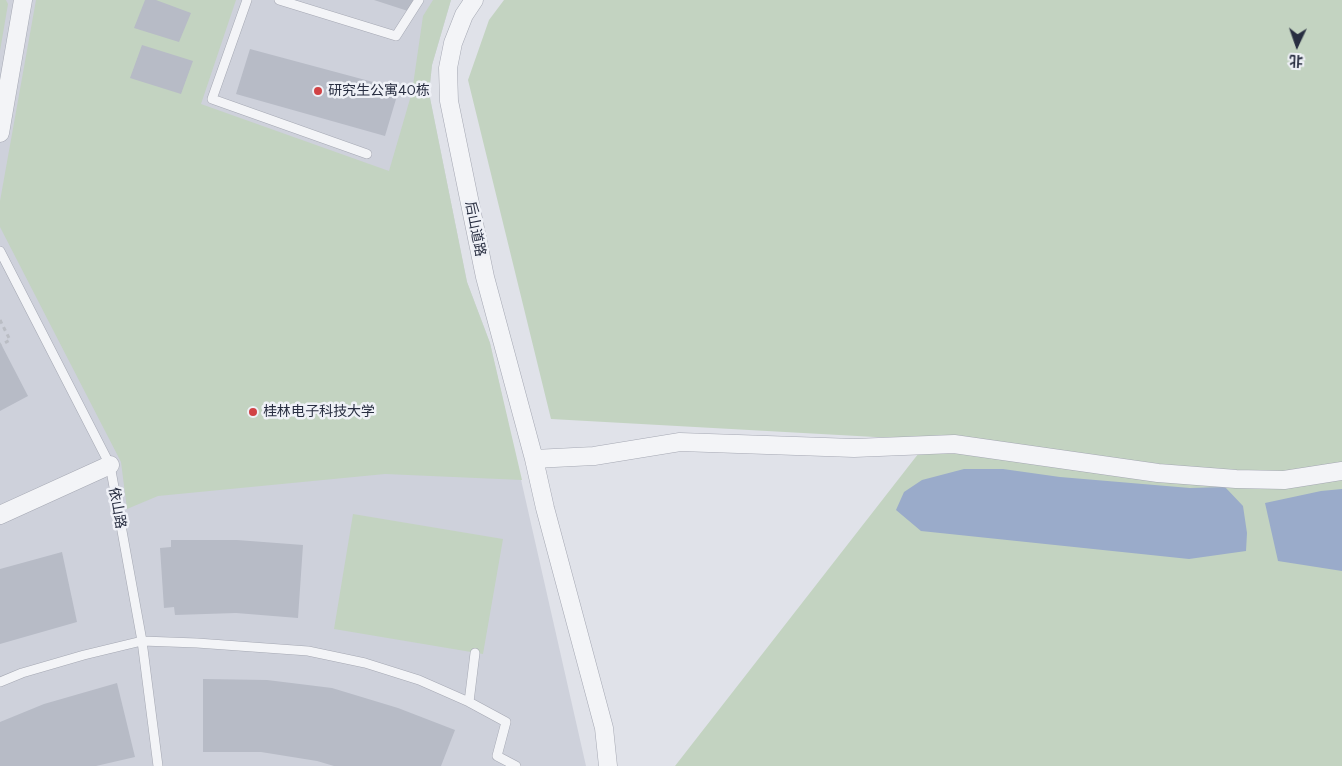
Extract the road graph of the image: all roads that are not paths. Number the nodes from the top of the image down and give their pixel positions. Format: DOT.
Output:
graph roads {
  1 [pos="23,0"];
  2 [pos="247,0"];
  3 [pos="279,0"];
  4 [pos="419,0"];
  5 [pos="474,0"];
  6 [pos="0,133"];
  7 [pos="367,154"];
  8 [pos="0,251"];
  9 [pos="534,459"];
  10 [pos="110,465"];
  11 [pos="1342,471"];
  12 [pos="0,515"];
  13 [pos="142,641"];
  14 [pos="475,652"];
  15 [pos="0,682"];
  16 [pos="469,702"];
  17 [pos="158,766"];
  18 [pos="516,766"];
  19 [pos="608,766"];
  1 -- 6 [label="street"];
  2 -- 7 [label="lane"];
  3 -- 4 [label="lane"];
  5 -- 9 [label="street, 后山道路"];
  8 -- 10 [label="lane, 依山路"];
  9 -- 11 [label="street"];
  9 -- 19 [label="street, 后山道路"];
  10 -- 12 [label="street"];
  10 -- 13 [label="lane, 依山路"];
  13 -- 15 [label="lane"];
  13 -- 16 [label="lane"];
  13 -- 17 [label="lane, 依山路"];
  14 -- 16 [label="lane"];
  16 -- 18 [label="lane"];
}
